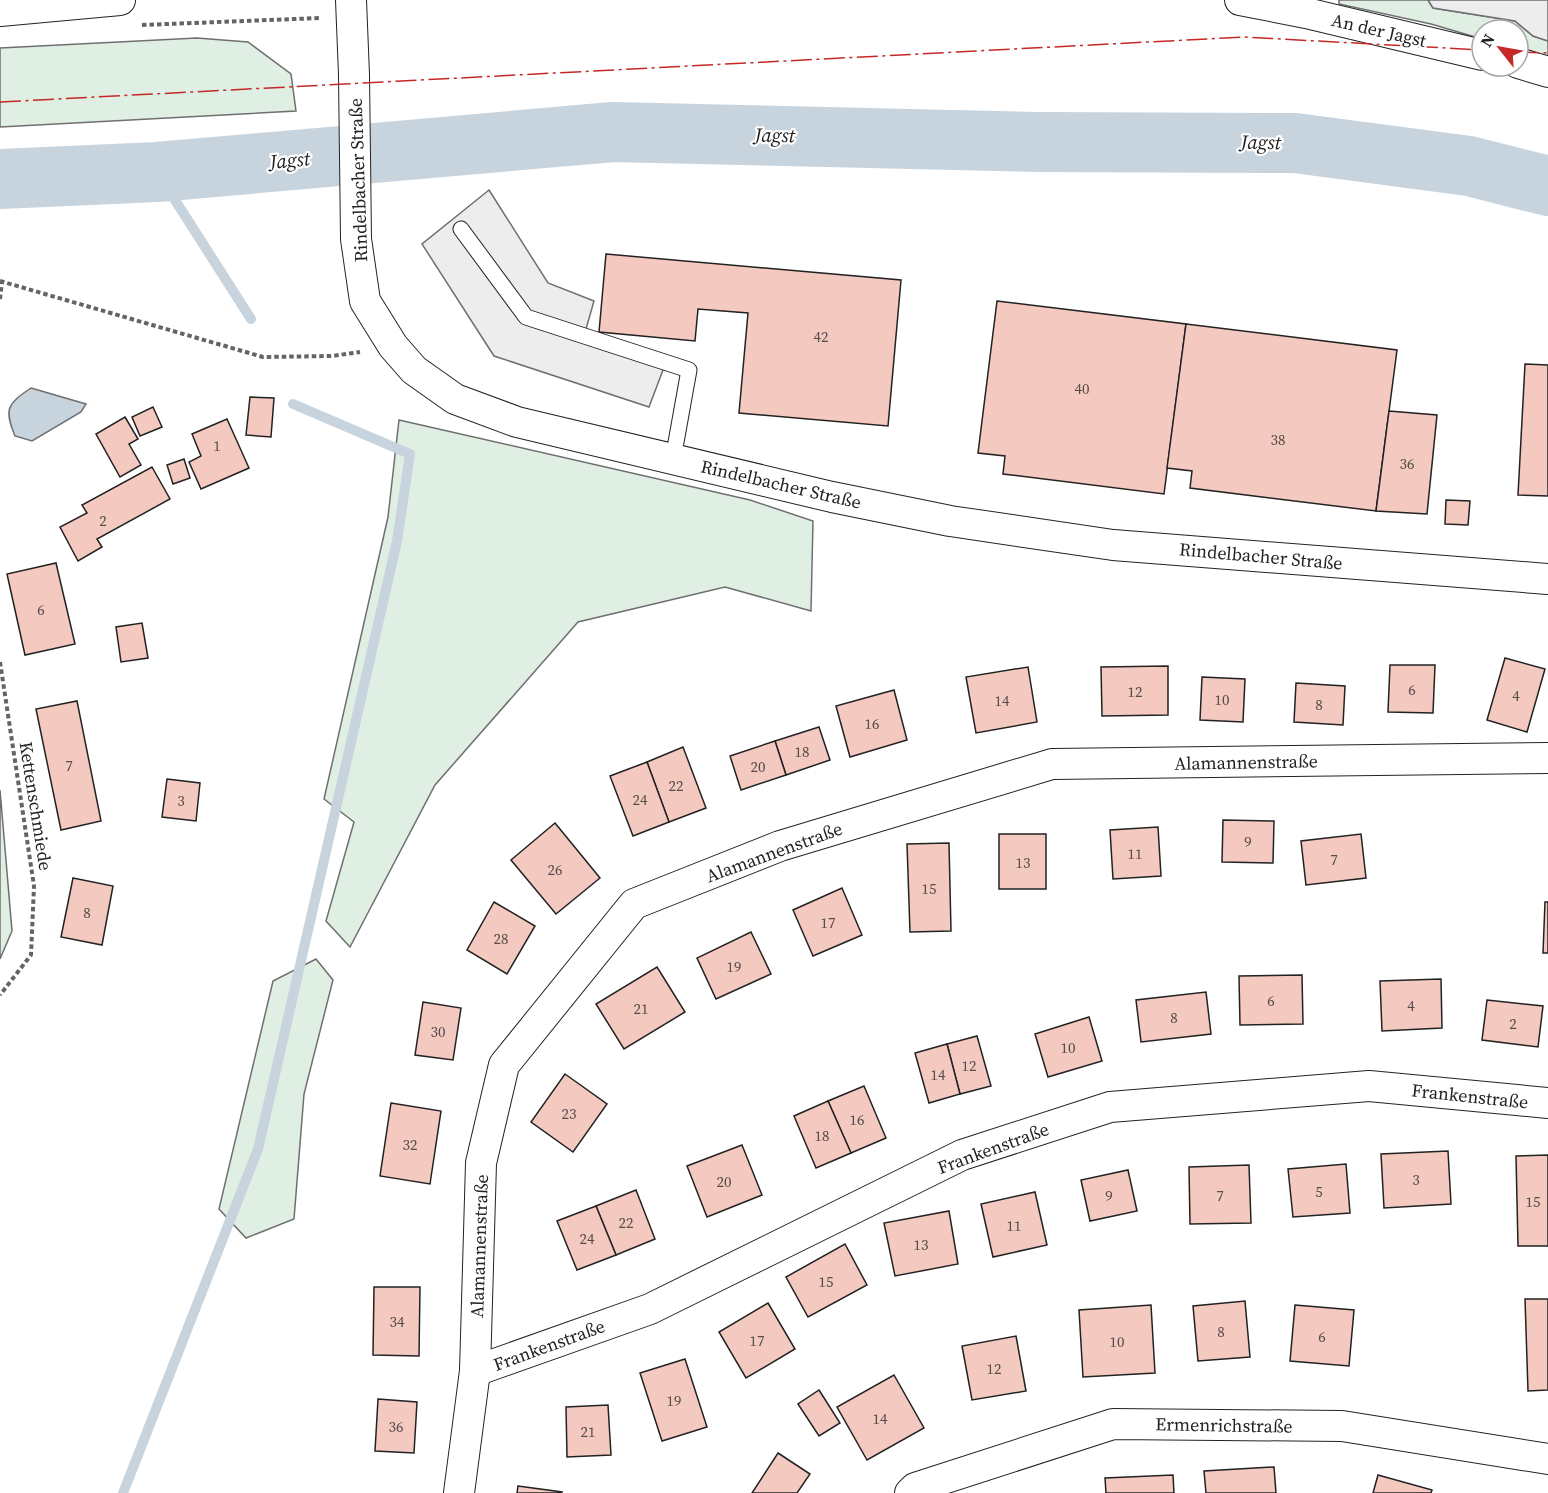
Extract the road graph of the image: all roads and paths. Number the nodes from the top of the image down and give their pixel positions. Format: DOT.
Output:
graph roads {
  1 [pos="120,0"];
  2 [pos="1240,0"];
  3 [pos="351,9"];
  4 [pos="0,11"];
  5 [pos="141,25"];
  6 [pos="1470,51"];
  7 [pos="1530,67"];
  8 [pos="1548,72"];
  9 [pos="461,229"];
  10 [pos="1,282"];
  11 [pos="0,298"];
  12 [pos="393,346"];
  13 [pos="673,459"];
  14 [pos="1548,579"];
  15 [pos="0,662"];
  16 [pos="1548,758"];
  17 [pos="0,994"];
  18 [pos="1548,1103"];
  19 [pos="475,1371"];
  20 [pos="1548,1459"];
  21 [pos="459,1493"];
  22 [pos="910,1493"];
  1 -- 4 [label="street"];
  2 -- 6 [label="street, An der Jagst"];
  3 -- 5 [label="path"];
  3 -- 12 [label="street, Rindelbacher Straße"];
  7 -- 8 [label="street"];
  9 -- 13 [label="lane"];
  10 -- 11 [label="path"];
  10 -- 12 [label="path"];
  12 -- 13 [label="street, Rindelbacher Straße"];
  13 -- 14 [label="street, Rindelbacher Straße"];
  15 -- 17 [label="path, Kettenschmiede"];
  16 -- 19 [label="street, Alamannenstraße"];
  18 -- 19 [label="street, Frankenstraße"];
  19 -- 21 [label="street, Alamannenstraße"];
  20 -- 22 [label="street, Ermenrichstraße"];
}
